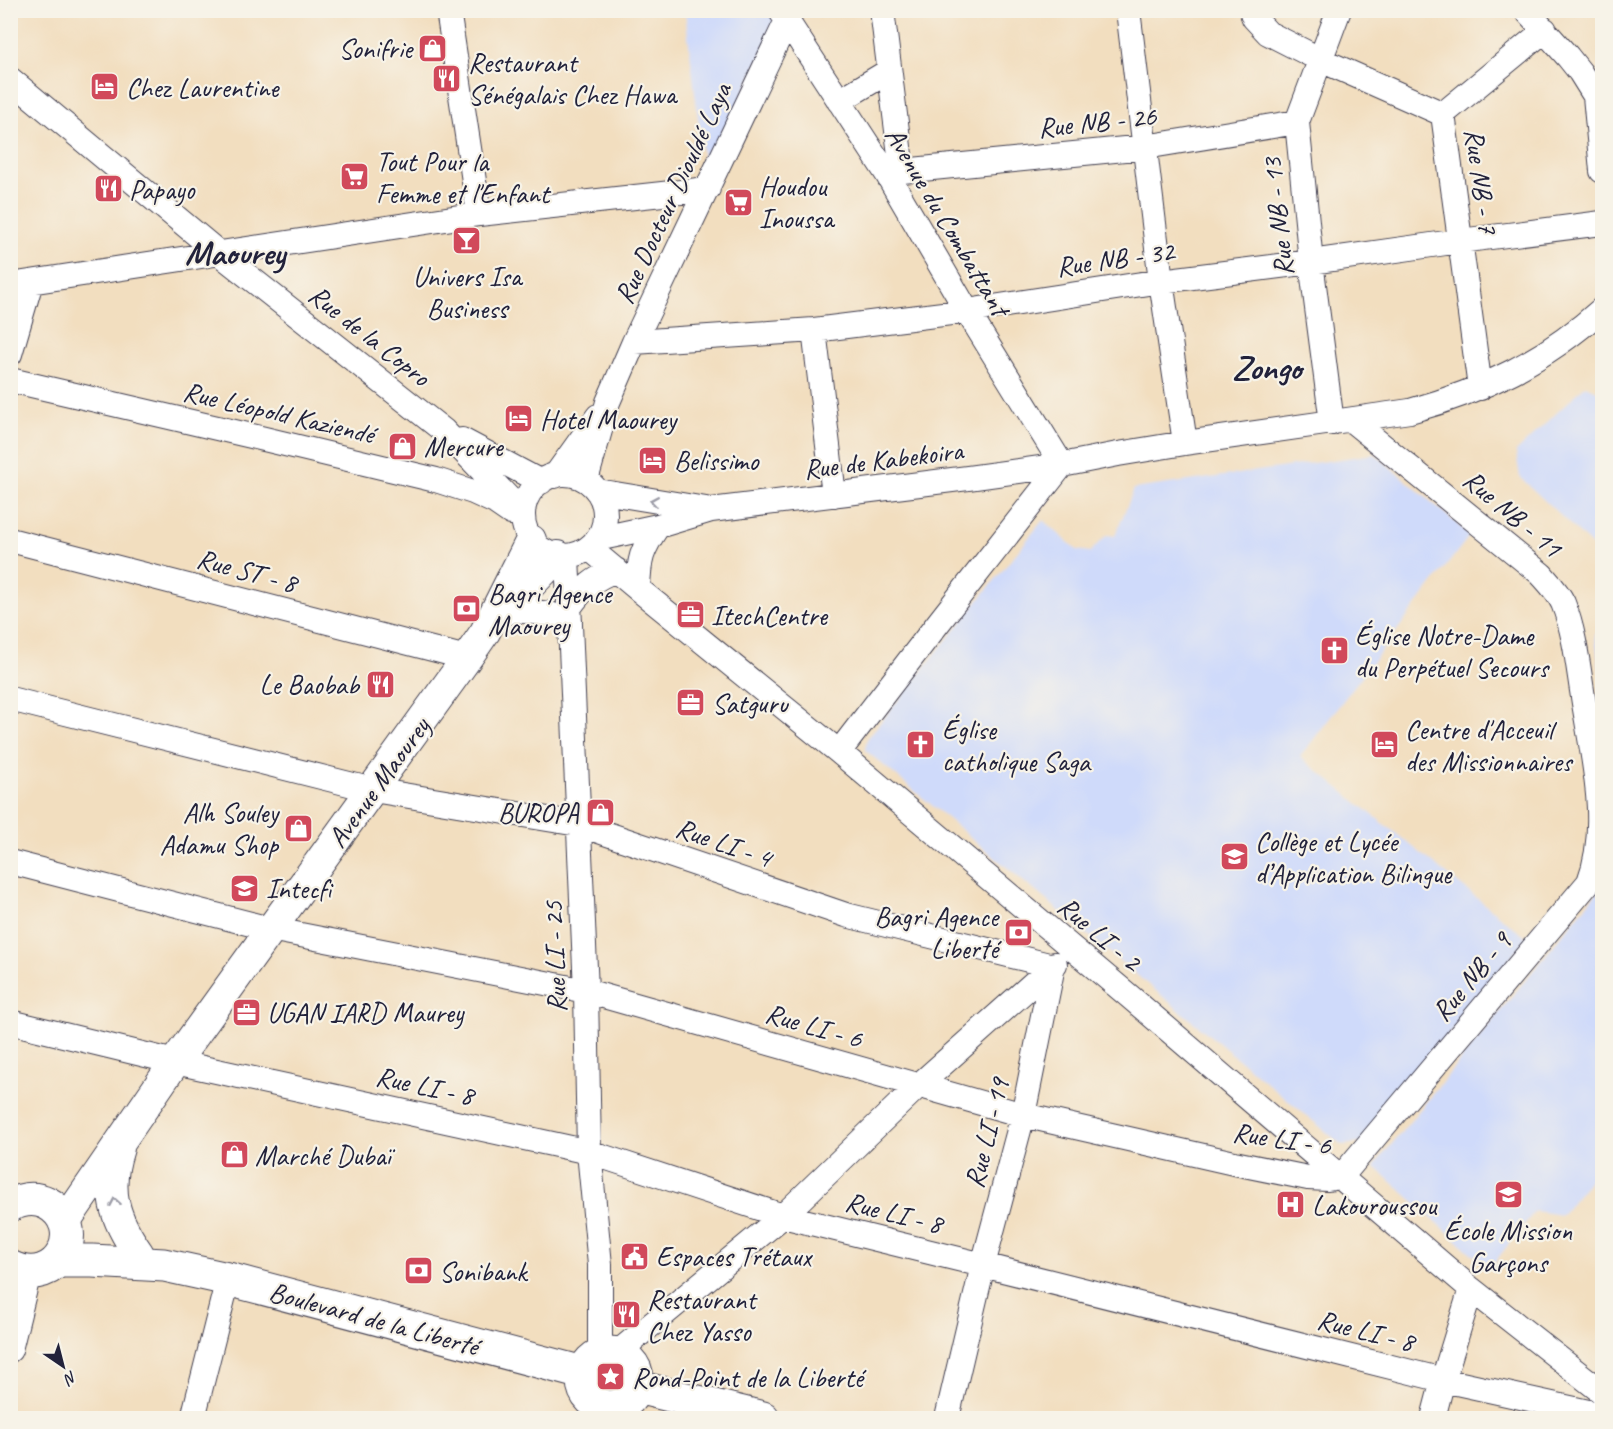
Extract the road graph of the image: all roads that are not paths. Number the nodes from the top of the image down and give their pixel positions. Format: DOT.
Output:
graph roads {
  1 [pos="448,10"];
  2 [pos="882,10"];
  3 [pos="1128,10"];
  4 [pos="1251,10"];
  5 [pos="1338,10"];
  6 [pos="1526,10"];
  7 [pos="786,14"];
  8 [pos="1545,30"];
  9 [pos="1321,60"];
  10 [pos="889,71"];
  11 [pos="10,79"];
  12 [pos="1599,95"];
  13 [pos="839,101"];
  14 [pos="1443,114"];
  15 [pos="1297,122"];
  16 [pos="1145,147"];
  17 [pos="1602,171"];
  18 [pos="894,172"];
  19 [pos="708,189"];
  20 [pos="479,214"];
  21 [pos="1602,223"];
  22 [pos="1460,241"];
  23 [pos="220,254"];
  24 [pos="1311,262"];
  25 [pos="1161,281"];
  26 [pos="21,283"];
  27 [pos="1602,309"];
  28 [pos="967,311"];
  29 [pos="814,330"];
  30 [pos="634,342"];
  31 [pos="10,354"];
  32 [pos="10,380"];
  33 [pos="1480,388"];
  34 [pos="608,402"];
  35 [pos="1341,422"];
  36 [pos="444,431"];
  37 [pos="1185,444"];
  38 [pos="1062,465"];
  39 [pos="548,479"];
  40 [pos="591,486"];
  41 [pos="834,495"];
  42 [pos="711,510"];
  43 [pos="526,526"];
  44 [pos="658,526"];
  45 [pos="10,540"];
  46 [pos="593,543"];
  47 [pos="562,556"];
  48 [pos="616,570"];
  49 [pos="638,589"];
  50 [pos="507,609"];
  51 [pos="569,614"];
  52 [pos="485,632"];
  53 [pos="468,658"];
  54 [pos="10,699"];
  55 [pos="839,752"];
  56 [pos="373,790"];
  57 [pos="1600,798"];
  58 [pos="578,824"];
  59 [pos="10,862"];
  60 [pos="270,929"];
  61 [pos="1075,952"];
  62 [pos="1053,966"];
  63 [pos="586,991"];
  64 [pos="10,1022"];
  65 [pos="175,1062"];
  66 [pos="918,1086"];
  67 [pos="1023,1115"];
  68 [pos="123,1137"];
  69 [pos="589,1152"];
  70 [pos="1341,1177"];
  71 [pos="783,1216"];
  72 [pos="32,1223"];
  73 [pos="152,1259"];
  74 [pos="983,1264"];
  75 [pos="228,1279"];
  76 [pos="1471,1289"];
  77 [pos="10,1350"];
  78 [pos="600,1360"];
  79 [pos="1443,1380"];
  80 [pos="637,1387"];
  81 [pos="1602,1392"];
  82 [pos="604,1413"];
  83 [pos="1602,1415"];
  84 [pos="193,1419"];
  85 [pos="763,1419"];
  86 [pos="947,1419"];
  87 [pos="1433,1419"];
  1 -- 20 [label="street"];
  2 -- 10 [label="street"];
  3 -- 16 [label="street"];
  4 -- 9 [label="street"];
  5 -- 9 [label="street, Rue NB - 13"];
  6 -- 8 [label="street"];
  7 -- 13 [label="street, Avenue du Combattant"];
  7 -- 19 [label="street, Rue Docteur Diouldé Laya"];
  8 -- 12 [label="street"];
  8 -- 14 [label="street, Rue NB - 7"];
  9 -- 14 [label="street"];
  9 -- 15 [label="street, Rue NB - 13"];
  10 -- 13 [label="street"];
  10 -- 18 [label="street"];
  11 -- 23 [label="street, Rue de la Copro"];
  12 -- 17 [label="street"];
  13 -- 18 [label="street, Avenue du Combattant"];
  14 -- 22 [label="street, Rue NB - 7"];
  15 -- 16 [label="street, Rue NB - 26"];
  15 -- 24 [label="street, Rue NB - 13"];
  16 -- 18 [label="street, Rue NB - 26"];
  16 -- 25 [label="street"];
  18 -- 28 [label="street, Avenue du Combattant"];
  19 -- 20 [label="street"];
  19 -- 30 [label="street, Rue Docteur Diouldé Laya"];
  20 -- 23 [label="street"];
  21 -- 22 [label="street, Rue NB - 32"];
  22 -- 24 [label="street, Rue NB - 32"];
  22 -- 33 [label="street, Rue NB - 7"];
  23 -- 26 [label="street"];
  23 -- 36 [label="street, Rue de la Copro"];
  24 -- 25 [label="street, Rue NB - 32"];
  24 -- 35 [label="street, Rue NB - 13"];
  25 -- 28 [label="street, Rue NB - 32"];
  25 -- 37 [label="street"];
  26 -- 31 [label="street"];
  27 -- 33 [label="street, Rue de Kabekoira"];
  28 -- 29 [label="street, Rue NB - 32"];
  28 -- 38 [label="street, Avenue du Combattant"];
  29 -- 30 [label="street, Rue NB - 32"];
  29 -- 41 [label="street"];
  30 -- 34 [label="street, Rue Docteur Diouldé Laya"];
  32 -- 43 [label="street, Rue Léopold Kaziendé"];
  33 -- 35 [label="street, Rue de Kabekoira"];
  34 -- 39 [label="street, Rue Docteur Diouldé Laya"];
  34 -- 40 [label="street, Rue Docteur Diouldé Laya"];
  35 -- 37 [label="street, Rue de Kabekoira"];
  35 -- 57 [label="street, Rue NB - 11"];
  36 -- 39 [label="street, Rue de la Copro"];
  36 -- 43 [label="street, Rue de la Copro"];
  37 -- 38 [label="street, Rue de Kabekoira"];
  38 -- 41 [label="street, Rue de Kabekoira"];
  38 -- 55 [label="street"];
  39 -- 40 [label="street"];
  39 -- 43 [label="street"];
  42 -- 40 [label="street, Rue de Kabekoira, one-way"];
  40 -- 46 [label="street"];
  41 -- 42 [label="street, Rue de Kabekoira"];
  42 -- 44 [label="street, Rue de Kabekoira"];
  43 -- 47 [label="street"];
  43 -- 52 [label="main road, Avenue Maourey"];
  44 -- 46 [label="street, Rue de Kabekoira"];
  44 -- 49 [label="street"];
  45 -- 53 [label="street, Rue ST - 8"];
  46 -- 47 [label="street"];
  46 -- 48 [label="street, Rue LI - 2"];
  47 -- 50 [label="main road, Avenue Maourey"];
  47 -- 51 [label="street, Rue LI - 25"];
  48 -- 49 [label="street, Rue LI - 2"];
  48 -- 51 [label="street"];
  49 -- 55 [label="street, Rue LI - 2"];
  50 -- 51 [label="street"];
  50 -- 52 [label="main road, Avenue Maourey"];
  51 -- 58 [label="street, Rue LI - 25"];
  52 -- 53 [label="main road, Avenue Maourey"];
  53 -- 56 [label="main road, Avenue Maourey"];
  54 -- 56 [label="street, Rue LI - 4"];
  55 -- 61 [label="street, Rue LI - 2"];
  56 -- 58 [label="street, Rue LI - 4"];
  56 -- 60 [label="main road, Avenue Maourey"];
  57 -- 70 [label="street, Rue NB - 9"];
  58 -- 62 [label="street, Rue LI - 4"];
  58 -- 63 [label="street, Rue LI - 25"];
  59 -- 60 [label="street, Rue LI - 6"];
  60 -- 63 [label="street, Rue LI - 6"];
  60 -- 65 [label="main road, Avenue Maourey"];
  61 -- 62 [label="street"];
  61 -- 70 [label="street, Rue LI - 2"];
  62 -- 66 [label="street"];
  62 -- 67 [label="street, Rue LI - 19"];
  63 -- 66 [label="street, Rue LI - 6"];
  63 -- 69 [label="street, Rue LI - 25"];
  64 -- 65 [label="street, Rue LI - 8"];
  65 -- 68 [label="main road, Avenue Maourey"];
  65 -- 69 [label="street, Rue LI - 8"];
  66 -- 67 [label="street, Rue LI - 6"];
  66 -- 71 [label="street"];
  67 -- 70 [label="street, Rue LI - 6"];
  67 -- 74 [label="street, Rue LI - 19"];
  68 -- 72 [label="main road, Avenue Maourey"];
  73 -- 68 [label="main road, one-way"];
  69 -- 71 [label="street, Rue LI - 8"];
  69 -- 78 [label="street, Rue LI - 25"];
  70 -- 76 [label="street, Rue LI - 2"];
  71 -- 74 [label="street, Rue LI - 8"];
  71 -- 78 [label="street"];
  72 -- 73 [label="highway, Boulevard de la Liberté"];
  72 -- 77 [label="street"];
  73 -- 75 [label="highway, Boulevard de la Liberté"];
  74 -- 79 [label="street, Rue LI - 8"];
  74 -- 86 [label="street, Rue LI - 19"];
  75 -- 78 [label="highway, Boulevard de la Liberté"];
  75 -- 84 [label="street"];
  76 -- 79 [label="street"];
  76 -- 81 [label="street, Rue LI - 2"];
  78 -- 80 [label="highway"];
  78 -- 82 [label="highway"];
  79 -- 83 [label="street, Rue LI - 8"];
  79 -- 87 [label="street"];
  80 -- 82 [label="highway"];
  80 -- 85 [label="highway"];
}
